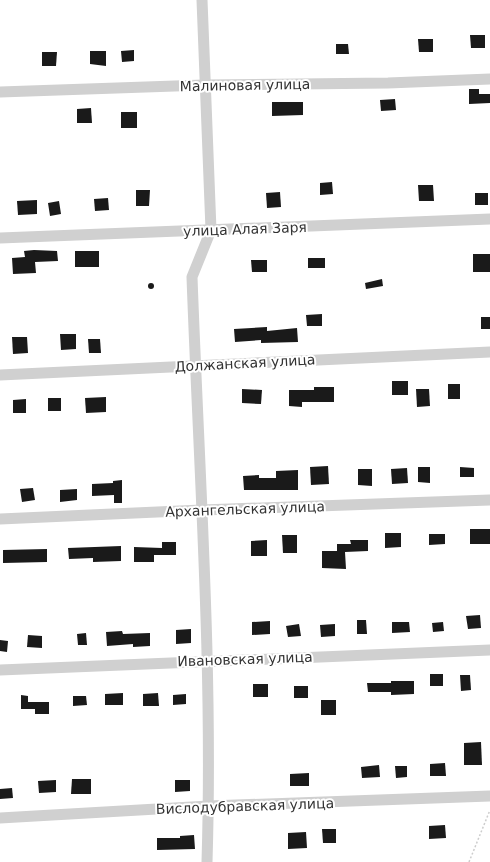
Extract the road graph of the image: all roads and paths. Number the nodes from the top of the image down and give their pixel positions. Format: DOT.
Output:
graph roads {
  1 [pos="202,0"];
  2 [pos="490,80"];
  3 [pos="204,85"];
  4 [pos="0,92"];
  5 [pos="490,219"];
  6 [pos="211,230"];
  7 [pos="0,238"];
  8 [pos="490,352"];
  9 [pos="195,365"];
  10 [pos="0,375"];
  11 [pos="490,500"];
  12 [pos="202,510"];
  13 [pos="0,519"];
  14 [pos="490,650"];
  15 [pos="208,661"];
  16 [pos="0,670"];
  17 [pos="490,796"];
  18 [pos="209,806"];
  19 [pos="490,810"];
  20 [pos="0,818"];
  21 [pos="207,862"];
  22 [pos="469,862"];
  1 -- 3 [label="street"];
  2 -- 3 [label="street, Малиновая улица"];
  3 -- 4 [label="street, Малиновая улица"];
  3 -- 6 [label="street"];
  5 -- 6 [label="street, улица Алая Заря"];
  6 -- 7 [label="street, улица Алая Заря"];
  6 -- 9 [label="street"];
  8 -- 9 [label="street, Должанская улица"];
  9 -- 10 [label="street, Должанская улица"];
  9 -- 12 [label="street"];
  11 -- 12 [label="street, Архангельская улица"];
  12 -- 13 [label="street, Архангельская улица"];
  12 -- 15 [label="street"];
  14 -- 15 [label="street, Ивановская улица"];
  15 -- 16 [label="street, Ивановская улица"];
  15 -- 18 [label="street"];
  17 -- 18 [label="street, Вислодубравская улица"];
  18 -- 20 [label="street, Вислодубравская улица"];
  18 -- 21 [label="street"];
  19 -- 22 [label="path"];
}
